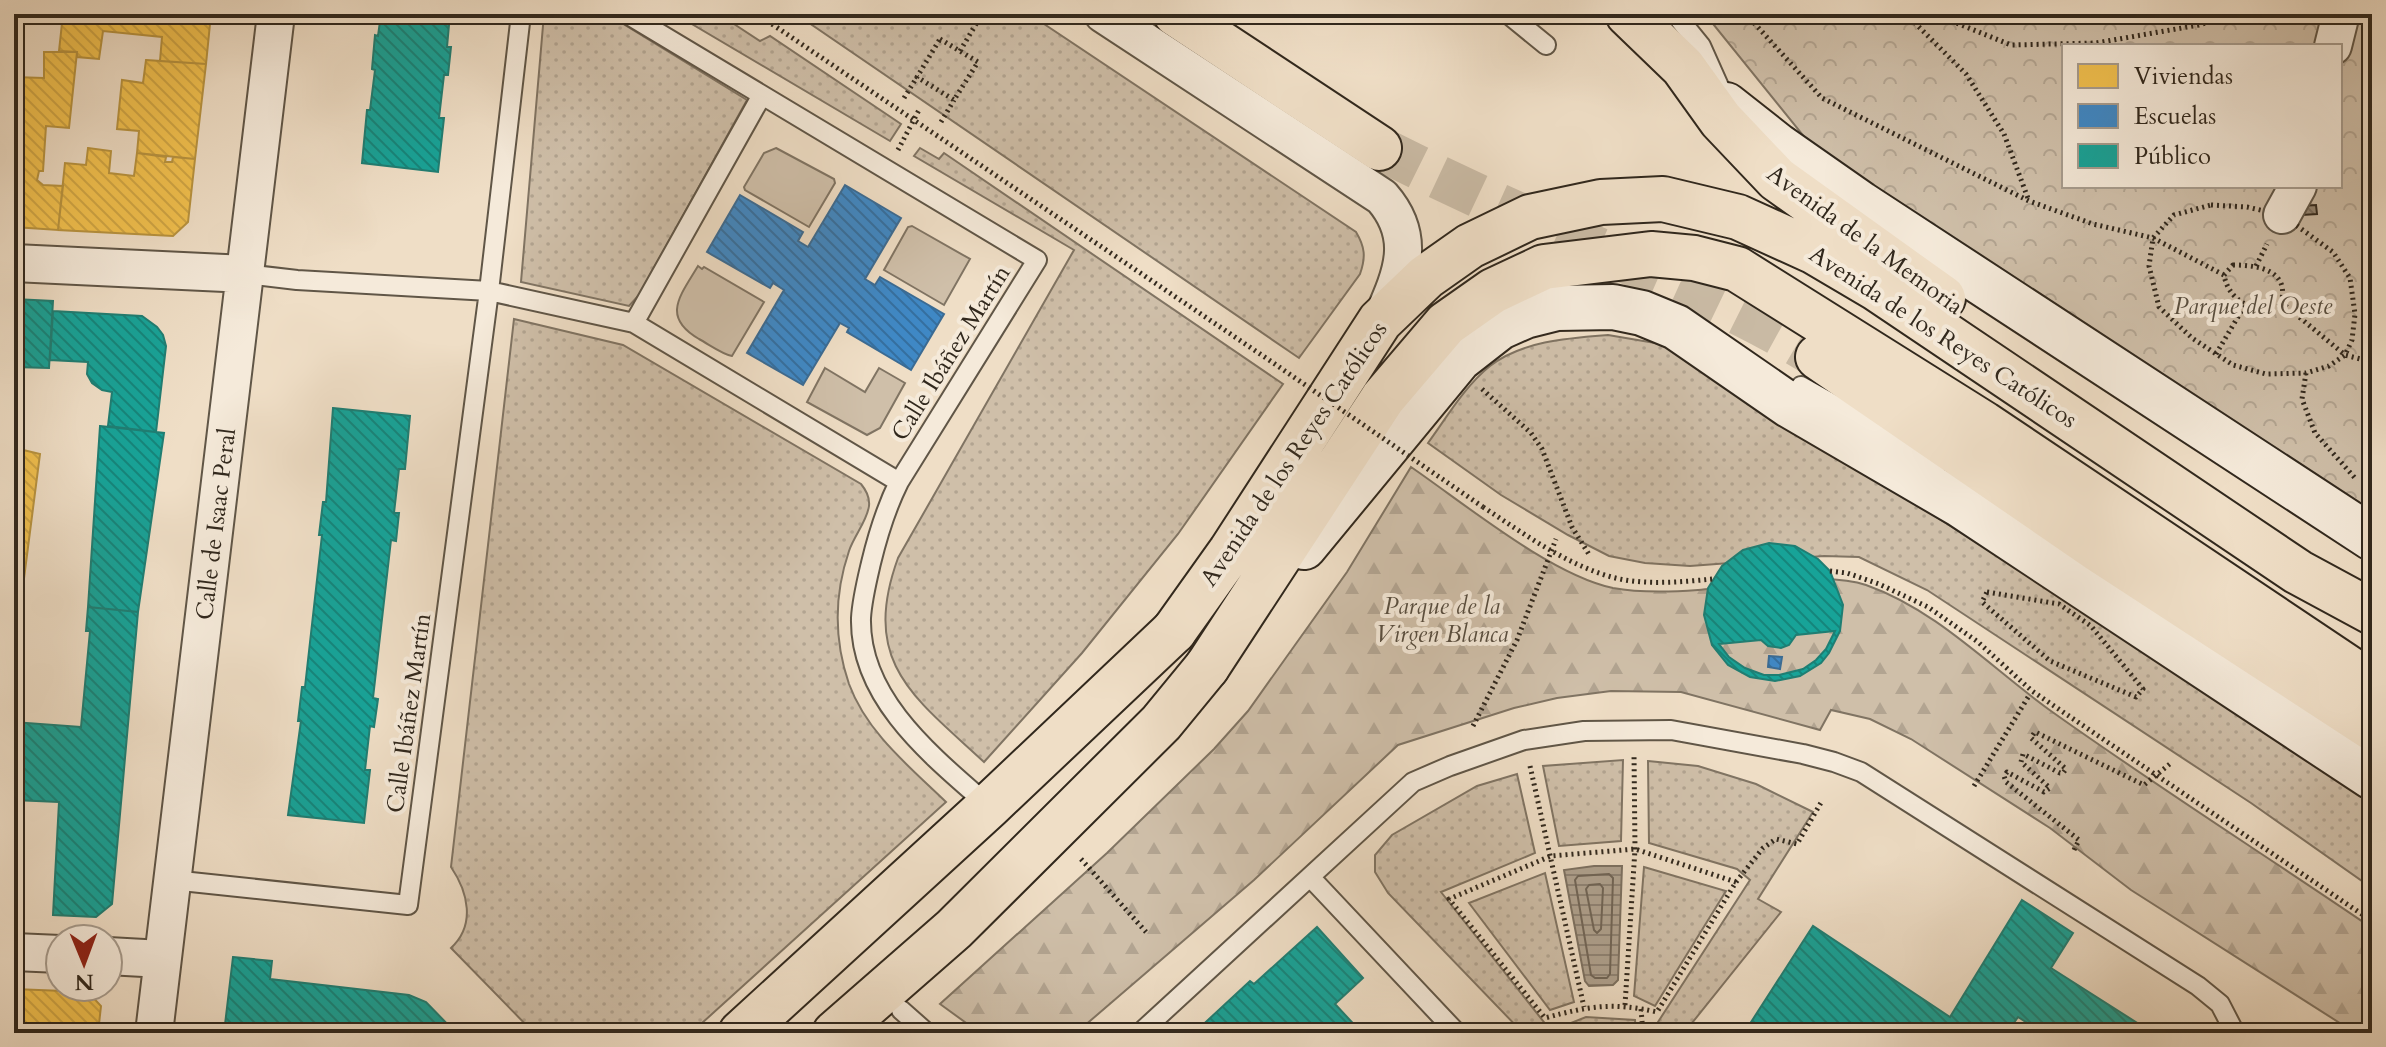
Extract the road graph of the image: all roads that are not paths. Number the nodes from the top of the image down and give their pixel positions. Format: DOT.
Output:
graph roads {
  1 [pos="276,14"];
  2 [pos="521,14"];
  3 [pos="627,14"];
  4 [pos="1103,14"];
  5 [pos="1176,14"];
  6 [pos="1508,14"];
  7 [pos="1628,14"];
  8 [pos="1675,14"];
  9 [pos="2341,14"];
  10 [pos="2334,44"];
  11 [pos="1546,45"];
  12 [pos="762,95"];
  13 [pos="1737,128"];
  14 [pos="1379,148"];
  15 [pos="14,263"];
  16 [pos="246,274"];
  17 [pos="489,291"];
  18 [pos="1380,321"];
  19 [pos="634,323"];
  20 [pos="1809,371"];
  21 [pos="899,482"];
  22 [pos="2053,536"];
  23 [pos="2372,538"];
  24 [pos="2099,550"];
  25 [pos="2372,596"];
  26 [pos="2372,612"];
  27 [pos="1174,631"];
  28 [pos="1207,667"];
  29 [pos="2265,680"];
  30 [pos="2372,684"];
  31 [pos="2369,752"];
  32 [pos="989,806"];
  33 [pos="1311,878"];
  34 [pos="172,880"];
  35 [pos="954,929"];
  36 [pos="14,952"];
  37 [pos="44,953"];
  38 [pos="124,957"];
  39 [pos="162,959"];
  40 [pos="901,1025"];
  41 [pos="154,1033"];
  42 [pos="741,1033"];
  43 [pos="785,1033"];
  44 [pos="835,1033"];
  45 [pos="1140,1033"];
  46 [pos="1457,1033"];
  47 [pos="2235,1033"];
  1 -- 16 [label="street, Calle de Isaac Peral"];
  2 -- 17 [label="lane, Calle Ibáñez Martín"];
  3 -- 12 [label="lane, Calle Ibáñez Martín"];
  4 -- 18 [label="street"];
  5 -- 14 [label="main road"];
  6 -- 11 [label="lane"];
  7 -- 13 [label="main road, Avenida de la Memoria"];
  8 -- 13 [label="lane"];
  9 -- 10 [label="street"];
  12 -- 19 [label="lane"];
  12 -- 21 [label="lane, Calle Ibáñez Martín"];
  13 -- 23 [label="main road"];
  13 -- 25 [label="main road, Avenida de la Memoria"];
  15 -- 16 [label="street"];
  16 -- 17 [label="lane"];
  16 -- 34 [label="street, Calle de Isaac Peral"];
  17 -- 19 [label="lane"];
  17 -- 34 [label="lane, Calle Ibáñez Martín"];
  18 -- 26 [label="main road, Avenida de los Reyes Católicos"];
  18 -- 27 [label="main road, Avenida de los Reyes Católicos"];
  19 -- 21 [label="lane"];
  20 -- 22 [label="lane"];
  20 -- 24 [label="main road"];
  21 -- 32 [label="lane"];
  22 -- 24 [label="lane"];
  22 -- 29 [label="lane"];
  24 -- 31 [label="main road"];
  27 -- 32 [label="main road"];
  27 -- 43 [label="main road, Avenida de los Reyes Católicos"];
  28 -- 30 [label="main road, Avenida de los Reyes Católicos"];
  28 -- 31 [label="main road"];
  28 -- 35 [label="main road, Avenida de los Reyes Católicos"];
  32 -- 42 [label="main road"];
  33 -- 45 [label="lane"];
  33 -- 46 [label="lane"];
  33 -- 47 [label="lane"];
  34 -- 39 [label="street, Calle de Isaac Peral"];
  35 -- 40 [label="main road"];
  35 -- 44 [label="main road, Avenida de los Reyes Católicos"];
  36 -- 37 [label="street"];
  38 -- 39 [label="street"];
  39 -- 41 [label="street, Calle de Isaac Peral"];
}
